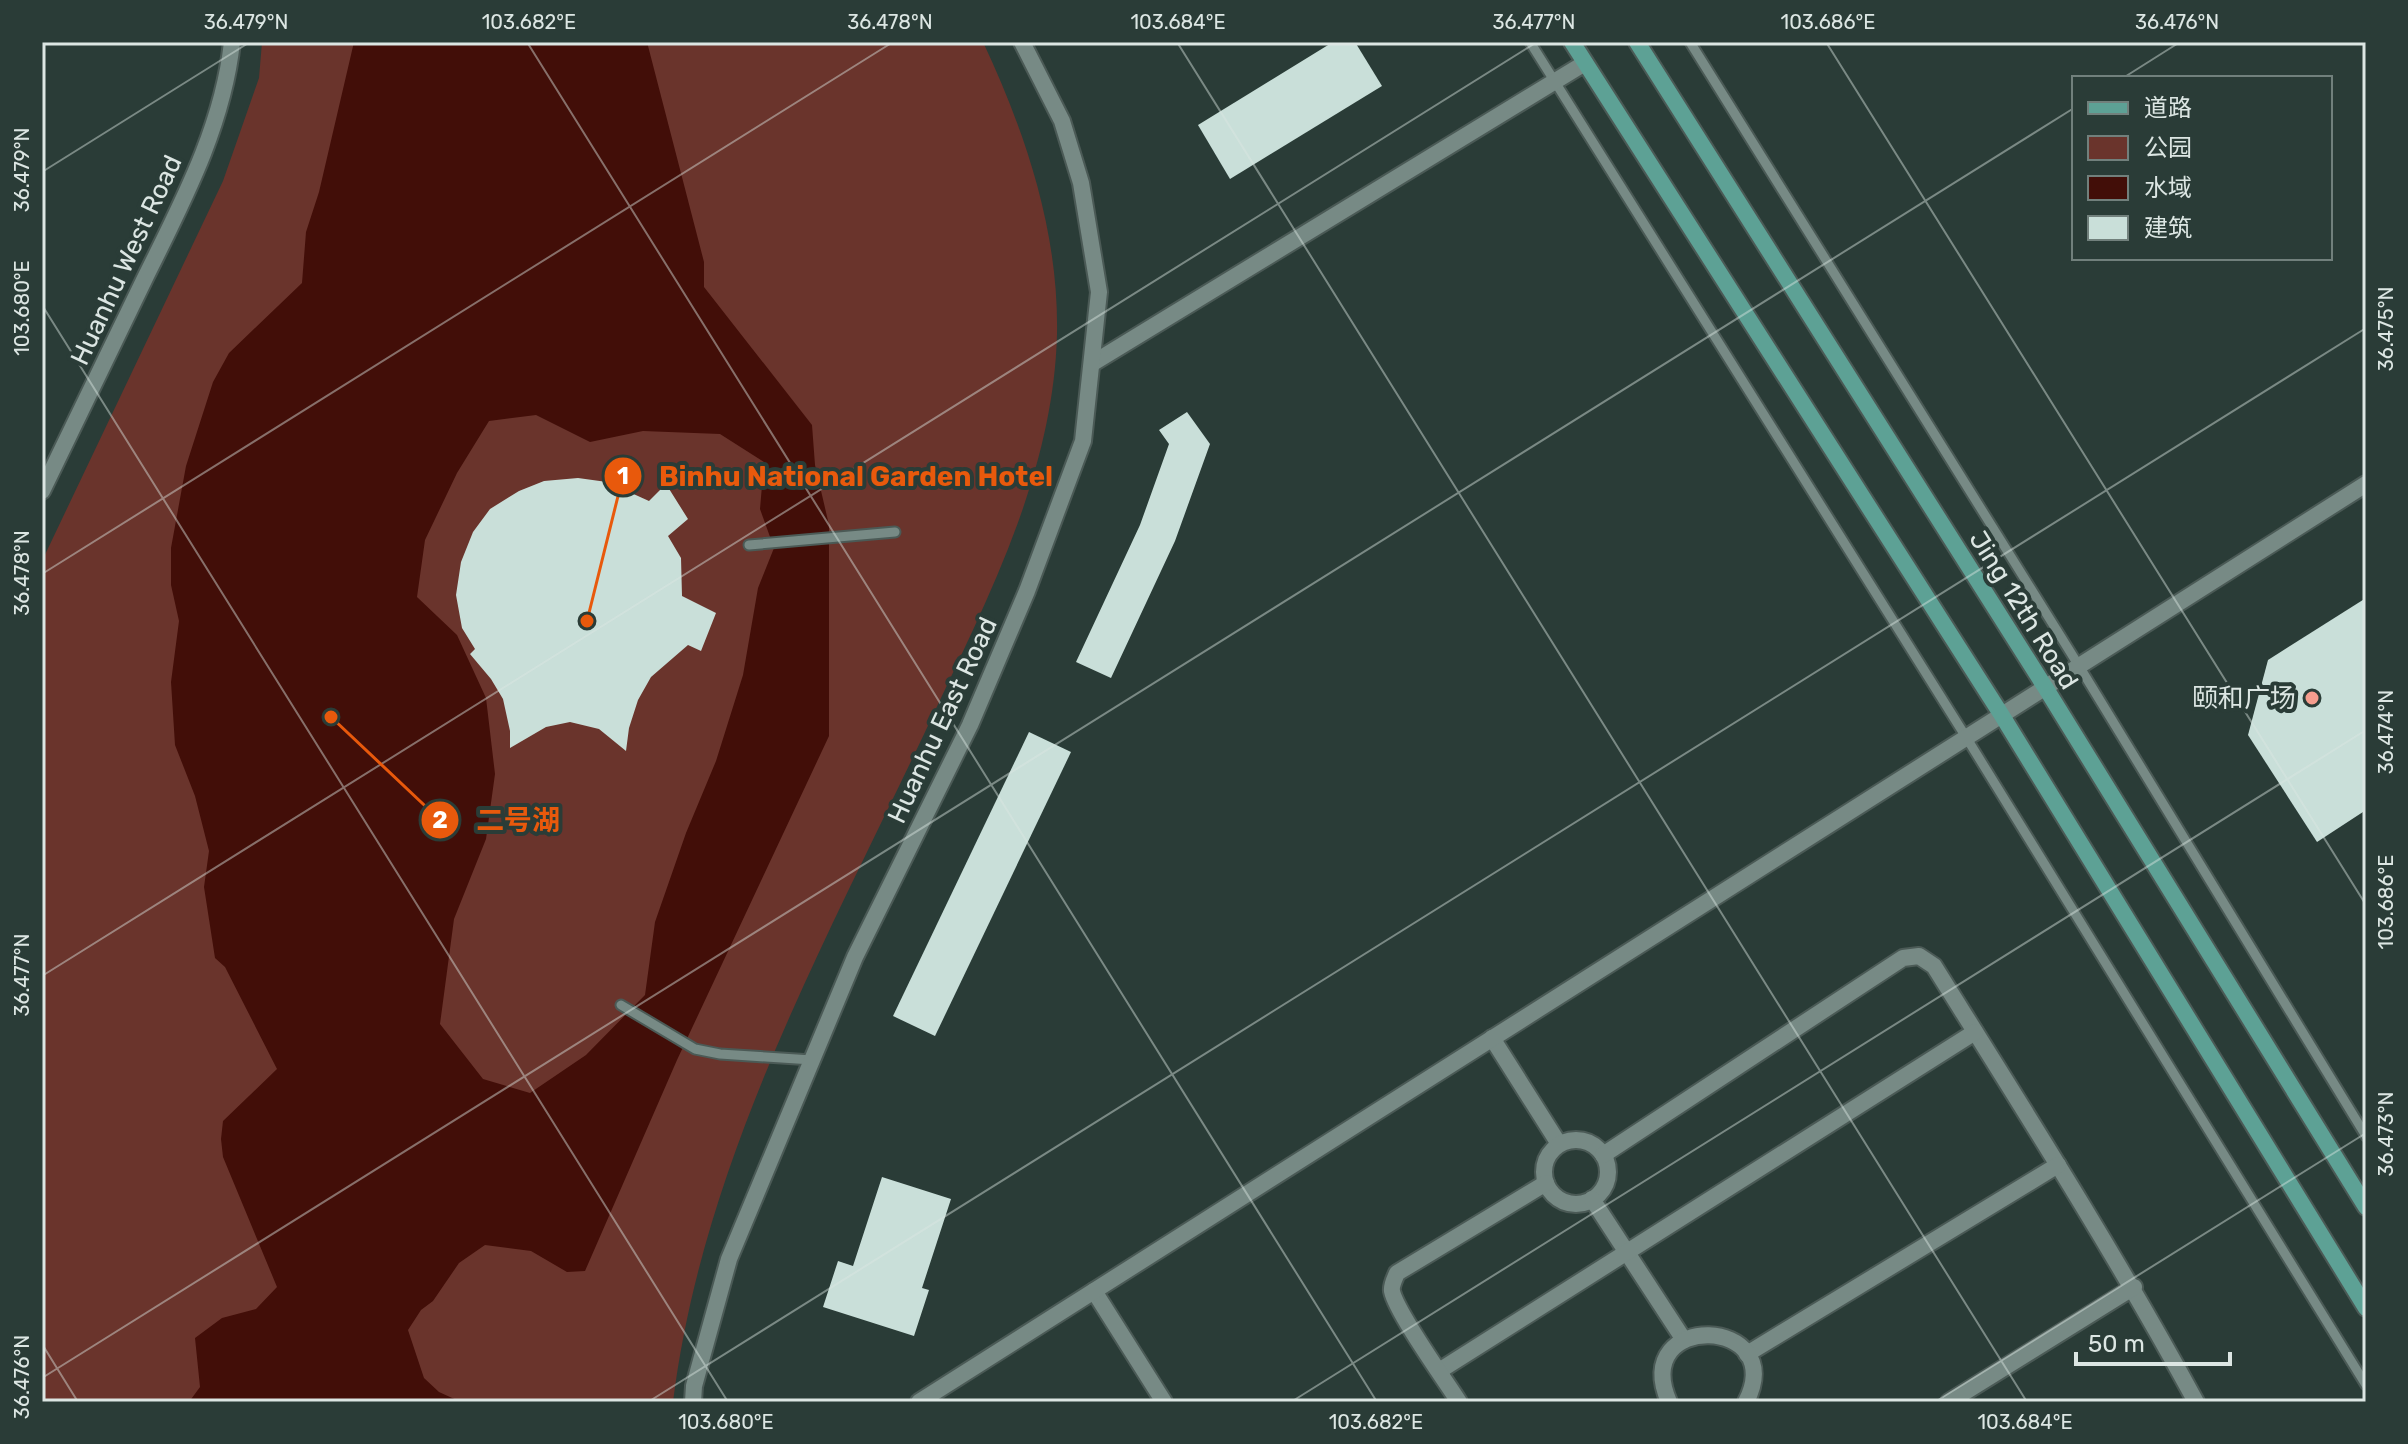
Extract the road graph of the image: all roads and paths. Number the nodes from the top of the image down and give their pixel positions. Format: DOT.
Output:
graph roads {
  1 [pos="232,42"];
  2 [pos="1022,42"];
  3 [pos="1530,42"];
  4 [pos="1572,42"];
  5 [pos="1637,42"];
  6 [pos="1690,42"];
  7 [pos="1585,63"];
  8 [pos="1554,81"];
  9 [pos="1093,363"];
  10 [pos="2366,484"];
  11 [pos="42,491"];
  12 [pos="895,532"];
  13 [pos="749,545"];
  14 [pos="2079,666"];
  15 [pos="2045,687"];
  16 [pos="2001,714"];
  17 [pos="1966,737"];
  18 [pos="621,1005"];
  19 [pos="1975,1032"];
  20 [pos="1492,1038"];
  21 [pos="812,1060"];
  22 [pos="2366,1136"];
  23 [pos="1559,1144"];
  24 [pos="1603,1155"];
  25 [pos="2058,1165"];
  26 [pos="1546,1183"];
  27 [pos="1592,1199"];
  28 [pos="2366,1207"];
  29 [pos="1626,1251"];
  30 [pos="2134,1287"];
  31 [pos="1094,1291"];
  32 [pos="2366,1308"];
  33 [pos="1684,1340"];
  34 [pos="1747,1354"];
  35 [pos="1439,1371"];
  36 [pos="2366,1385"];
  37 [pos="693,1402"];
  38 [pos="919,1402"];
  39 [pos="1164,1402"];
  40 [pos="1459,1402"];
  41 [pos="1669,1402"];
  42 [pos="1746,1402"];
  43 [pos="1949,1402"];
  44 [pos="2196,1402"];
  1 -- 11 [label="street, Huanhu West Road"];
  2 -- 9 [label="street, Huanhu East Road"];
  3 -- 8 [label="lane"];
  4 -- 7 [label="main road"];
  5 -- 15 [label="main road, Jing 12th Road"];
  6 -- 14 [label="lane"];
  7 -- 8 [label="street"];
  7 -- 16 [label="main road"];
  8 -- 9 [label="street"];
  8 -- 17 [label="lane"];
  9 -- 21 [label="street, Huanhu East Road"];
  10 -- 14 [label="street"];
  12 -- 13 [label="lane"];
  14 -- 15 [label="street"];
  14 -- 22 [label="lane"];
  15 -- 16 [label="street"];
  15 -- 28 [label="main road, Jing 12th Road"];
  16 -- 17 [label="street"];
  16 -- 32 [label="main road"];
  17 -- 20 [label="street"];
  17 -- 36 [label="lane"];
  18 -- 21 [label="lane"];
  19 -- 24 [label="street"];
  19 -- 25 [label="street"];
  19 -- 29 [label="street"];
  20 -- 23 [label="street"];
  20 -- 31 [label="street"];
  21 -- 37 [label="street, Huanhu East Road"];
  23 -- 24 [label="street"];
  23 -- 26 [label="street"];
  24 -- 27 [label="street"];
  25 -- 30 [label="street"];
  25 -- 34 [label="street"];
  26 -- 27 [label="street"];
  26 -- 35 [label="street"];
  27 -- 29 [label="street"];
  29 -- 33 [label="street"];
  29 -- 35 [label="street"];
  30 -- 43 [label="street"];
  30 -- 44 [label="street"];
  31 -- 38 [label="street"];
  31 -- 39 [label="street"];
  33 -- 34 [label="street"];
  33 -- 41 [label="street"];
  34 -- 42 [label="street"];
  35 -- 40 [label="street"];
}
